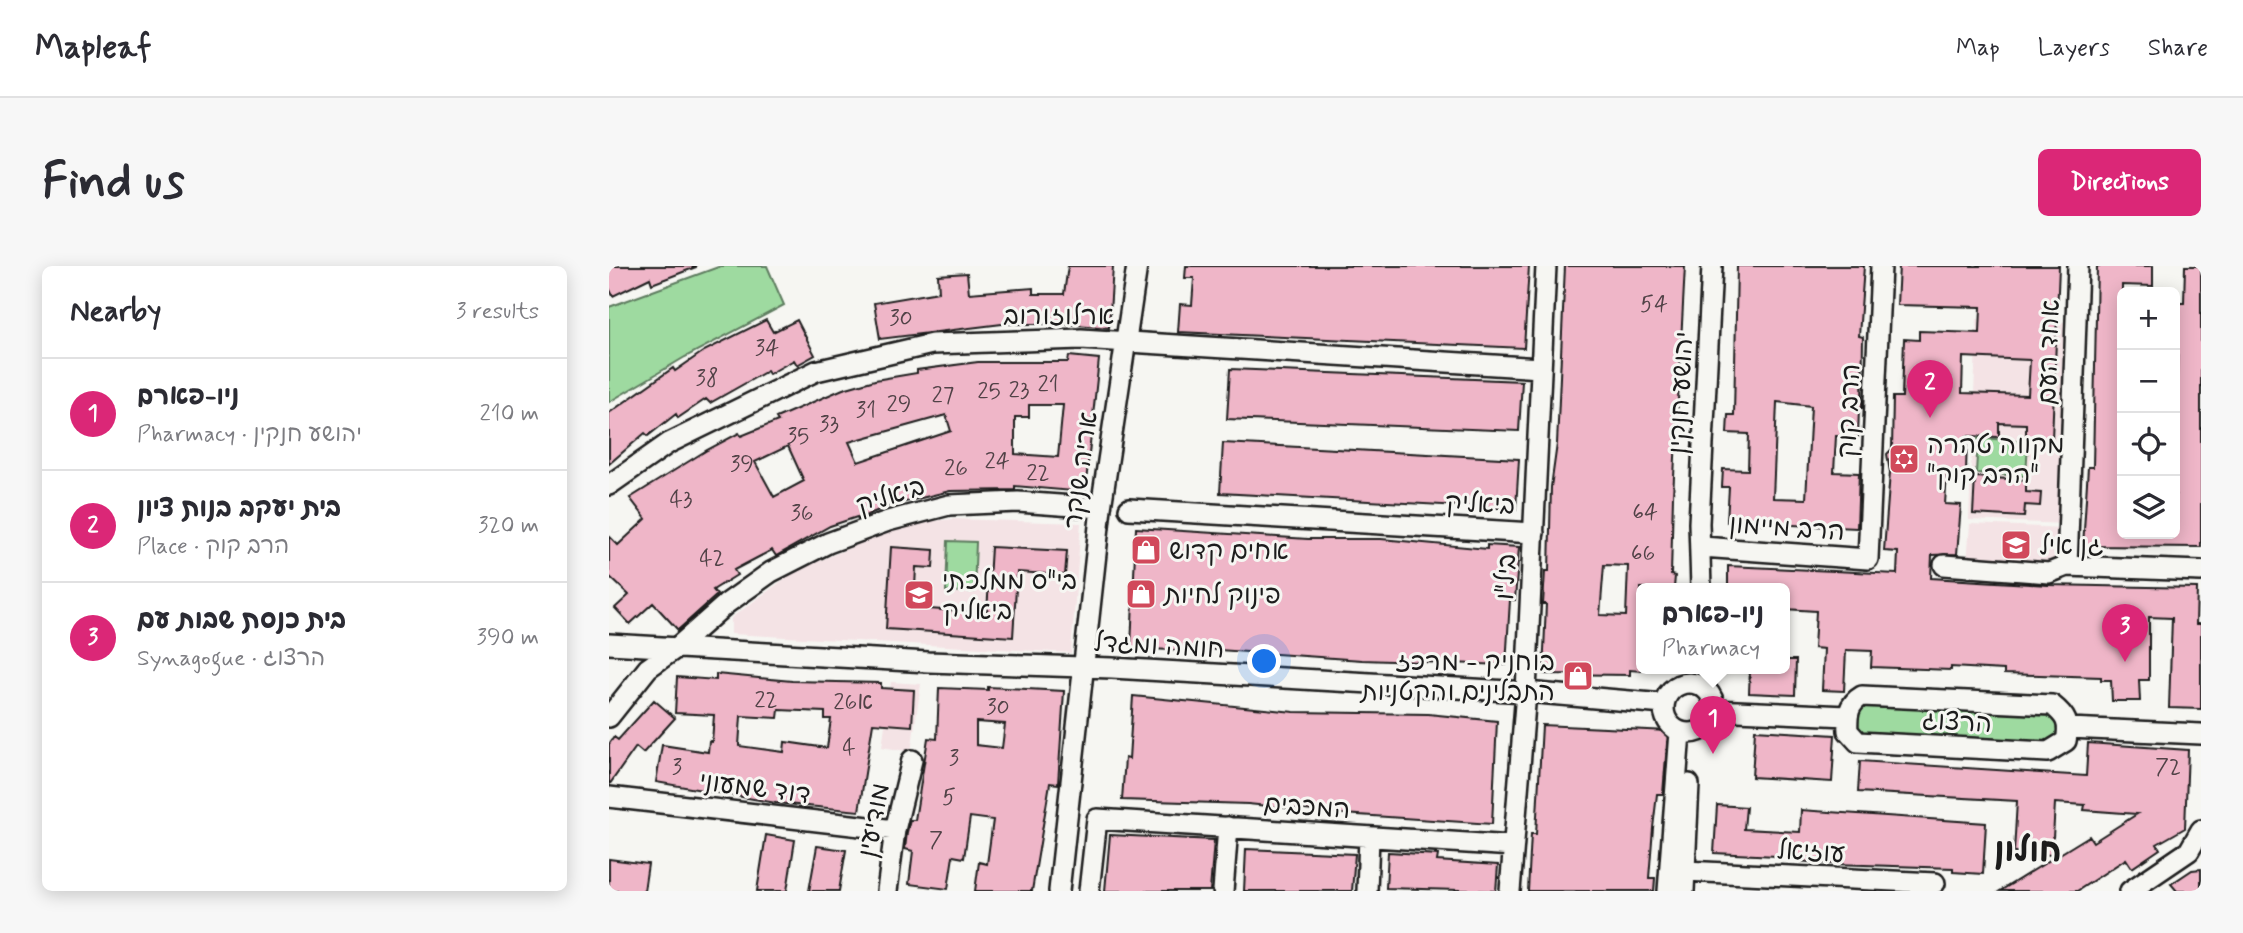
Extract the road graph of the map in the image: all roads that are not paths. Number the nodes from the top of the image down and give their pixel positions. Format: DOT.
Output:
graph roads {
  1 [pos="1137,266"];
  2 [pos="1546,266"];
  3 [pos="1712,266"];
  4 [pos="1881,266"];
  5 [pos="2077,266"];
  6 [pos="1125,341"];
  7 [pos="1541,368"];
  8 [pos="609,485"];
  9 [pos="1101,508"];
  10 [pos="1129,509"];
  11 [pos="1699,523"];
  12 [pos="1534,533"];
  13 [pos="1702,547"];
  14 [pos="1868,559"];
  15 [pos="1944,565"];
  16 [pos="2067,566"];
  17 [pos="2201,571"];
  18 [pos="1692,583"];
  19 [pos="1701,583"];
  20 [pos="2201,583"];
  21 [pos="717,612"];
  22 [pos="609,644"];
  23 [pos="642,646"];
  24 [pos="675,649"];
  25 [pos="716,651"];
  26 [pos="647,668"];
  27 [pos="1083,668"];
  28 [pos="1694,676"];
  29 [pos="1526,692"];
  30 [pos="1664,704"];
  31 [pos="1714,710"];
  32 [pos="1847,716"];
  33 [pos="609,718"];
  34 [pos="2069,728"];
  35 [pos="1685,733"];
  36 [pos="2201,734"];
  37 [pos="912,760"];
  38 [pos="609,797"];
  39 [pos="1228,827"];
  40 [pos="895,830"];
  41 [pos="2201,830"];
  42 [pos="1369,837"];
  43 [pos="1513,846"];
  44 [pos="2195,851"];
  45 [pos="1685,881"];
  46 [pos="1935,883"];
  47 [pos="887,891"];
  48 [pos="1059,891"];
  49 [pos="1089,891"];
  50 [pos="1223,891"];
  51 [pos="1367,891"];
  52 [pos="1510,891"];
  53 [pos="1668,891"];
  54 [pos="2130,891"];
  1 -- 6 [label="street, אריה שנקר"];
  2 -- 7 [label="street, ביל\"ו"];
  3 -- 11 [label="street, יהושע חנקין"];
  4 -- 14 [label="street, הרב קוק"];
  5 -- 16 [label="street, אחד העם"];
  6 -- 7 [label="street, ארלוזורוב"];
  6 -- 8 [label="street, ארלוזורוב"];
  6 -- 9 [label="street, אריה שנקר"];
  7 -- 12 [label="street, ביל\"ו"];
  9 -- 21 [label="street, ביאליק"];
  9 -- 27 [label="street, אריה שנקר"];
  10 -- 12 [label="street, ביאליק"];
  11 -- 13 [label="street, יהושע חנקין"];
  11 -- 18 [label="street, יהושע חנקין"];
  12 -- 29 [label="street, ביל\"ו"];
  13 -- 14 [label="street, הרב מיימון"];
  13 -- 19 [label="street, יהושע חנקין"];
  15 -- 16 [label="street"];
  16 -- 17 [label="street"];
  17 -- 20 [label="street"];
  21 -- 24 [label="street, ביאליק"];
  21 -- 25 [label="street"];
  22 -- 23 [label="street, חומה ומגדל"];
  23 -- 24 [label="street, חומה ומגדל"];
  23 -- 26 [label="street"];
  24 -- 25 [label="street, חומה ומגדל"];
  24 -- 26 [label="street, ביאליק"];
  25 -- 27 [label="street, חומה ומגדל"];
  26 -- 33 [label="street, ביאליק"];
  27 -- 29 [label="street, חומה ומגדל"];
  27 -- 48 [label="street, אריה שנקר"];
  28 -- 30 [label="street"];
  28 -- 31 [label="street"];
  29 -- 30 [label="street, חומה ומגדל"];
  29 -- 43 [label="street, ביל\"ו"];
  30 -- 35 [label="street"];
  31 -- 32 [label="street"];
  31 -- 35 [label="street"];
  32 -- 34 [label="street, הרצוג"];
  32 -- 34 [label="street, הרצוג"];
  34 -- 36 [label="street"];
  35 -- 45 [label="street"];
  35 -- 53 [label="street"];
  37 -- 40 [label="street, מודיעין"];
  38 -- 40 [label="street, דוד שמעוני"];
  39 -- 42 [label="street, המכבים"];
  39 -- 49 [label="street, המכבים"];
  39 -- 50 [label="street"];
  40 -- 47 [label="street, מודיעין"];
  41 -- 44 [label="street"];
  42 -- 43 [label="street, המכבים"];
  42 -- 51 [label="street"];
  43 -- 52 [label="street, ביל\"ו"];
  44 -- 54 [label="street"];
  45 -- 46 [label="street, עוזיאל"];
}
